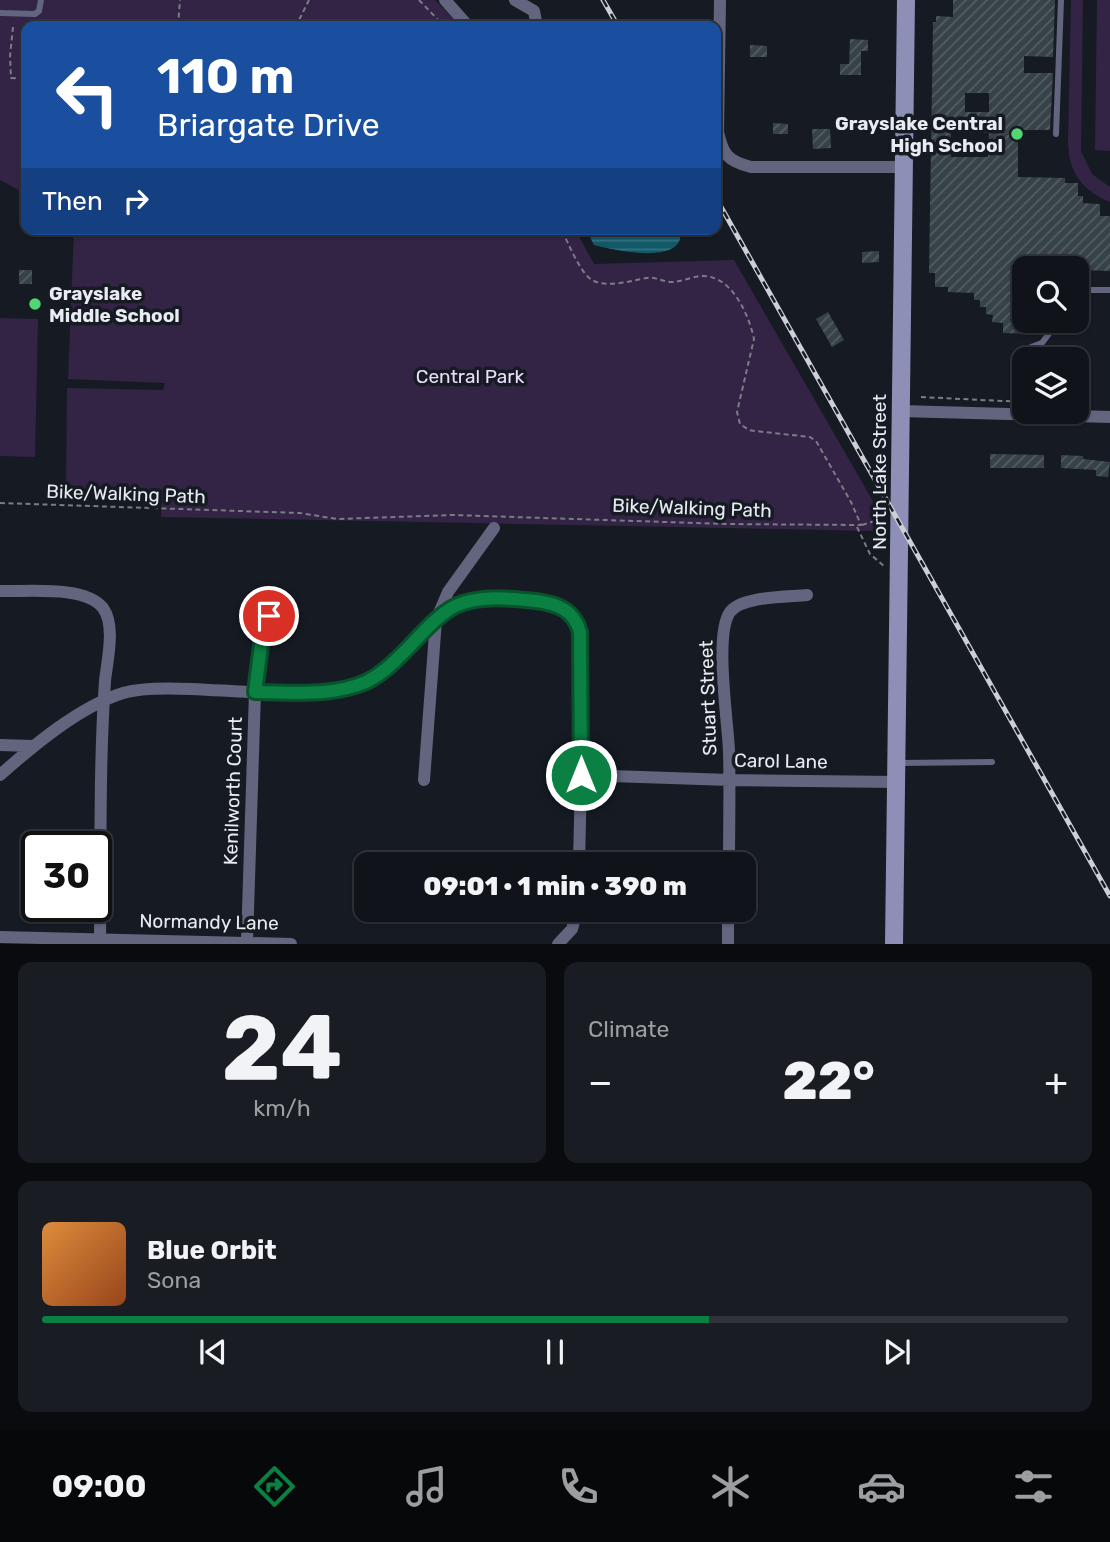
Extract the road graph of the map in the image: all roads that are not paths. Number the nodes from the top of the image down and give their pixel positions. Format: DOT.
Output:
graph roads {
  1 [pos="41,0"];
  2 [pos="445,0"];
  3 [pos="515,0"];
  4 [pos="720,0"];
  5 [pos="906,0"];
  6 [pos="1061,0"];
  7 [pos="0,13"];
  8 [pos="464,21"];
  9 [pos="536,21"];
  10 [pos="720,21"];
  11 [pos="1056,134"];
  12 [pos="721,144"];
  13 [pos="904,167"];
  14 [pos="1089,290"];
  15 [pos="1110,290"];
  16 [pos="1050,333"];
  17 [pos="1038,347"];
  18 [pos="1012,409"];
  19 [pos="900,411"];
  20 [pos="1089,415"];
  21 [pos="1110,417"];
  22 [pos="494,528"];
  23 [pos="0,591"];
  24 [pos="807,594"];
  25 [pos="275,602"];
  26 [pos="436,620"];
  27 [pos="255,692"];
  28 [pos="104,702"];
  29 [pos="0,745"];
  30 [pos="33,746"];
  31 [pos="897,762"];
  32 [pos="992,762"];
  33 [pos="0,775"];
  34 [pos="581,775"];
  35 [pos="424,780"];
  36 [pos="730,780"];
  37 [pos="897,782"];
  38 [pos="579,852"];
  39 [pos="729,852"];
  40 [pos="575,922"];
  41 [pos="728,922"];
  42 [pos="0,937"];
  43 [pos="100,939"];
  44 [pos="562,940"];
  45 [pos="247,942"];
  46 [pos="291,943"];
  47 [pos="728,943"];
  48 [pos="894,943"];
  1 -- 7 [label="lane"];
  2 -- 8 [label="street"];
  3 -- 9 [label="street"];
  4 -- 10 [label="street"];
  5 -- 13 [label="street, North Lake Street"];
  6 -- 11 [label="lane"];
  12 -- 13 [label="street"];
  13 -- 19 [label="street, North Lake Street"];
  14 -- 15 [label="lane"];
  16 -- 17 [label="lane"];
  18 -- 19 [label="street"];
  19 -- 31 [label="street, North Lake Street"];
  20 -- 21 [label="street"];
  22 -- 26 [label="street"];
  23 -- 28 [label="street"];
  24 -- 36 [label="street, Stuart Street"];
  25 -- 27 [label="street, Kenilworth Court"];
  26 -- 27 [label="street"];
  26 -- 34 [label="street"];
  26 -- 35 [label="street"];
  27 -- 28 [label="street"];
  27 -- 45 [label="street, Kenilworth Court"];
  28 -- 30 [label="street"];
  28 -- 43 [label="street"];
  29 -- 30 [label="street"];
  30 -- 33 [label="street"];
  31 -- 32 [label="lane"];
  31 -- 37 [label="street, North Lake Street"];
  34 -- 36 [label="street, Carol Lane"];
  34 -- 38 [label="street"];
  36 -- 37 [label="street, Carol Lane"];
  36 -- 39 [label="street, Stuart Street"];
  37 -- 48 [label="street, North Lake Street"];
  40 -- 44 [label="street"];
  41 -- 47 [label="street"];
  42 -- 43 [label="street, Normandy Lane"];
  43 -- 45 [label="street, Normandy Lane"];
  45 -- 46 [label="street, Normandy Lane"];
}
